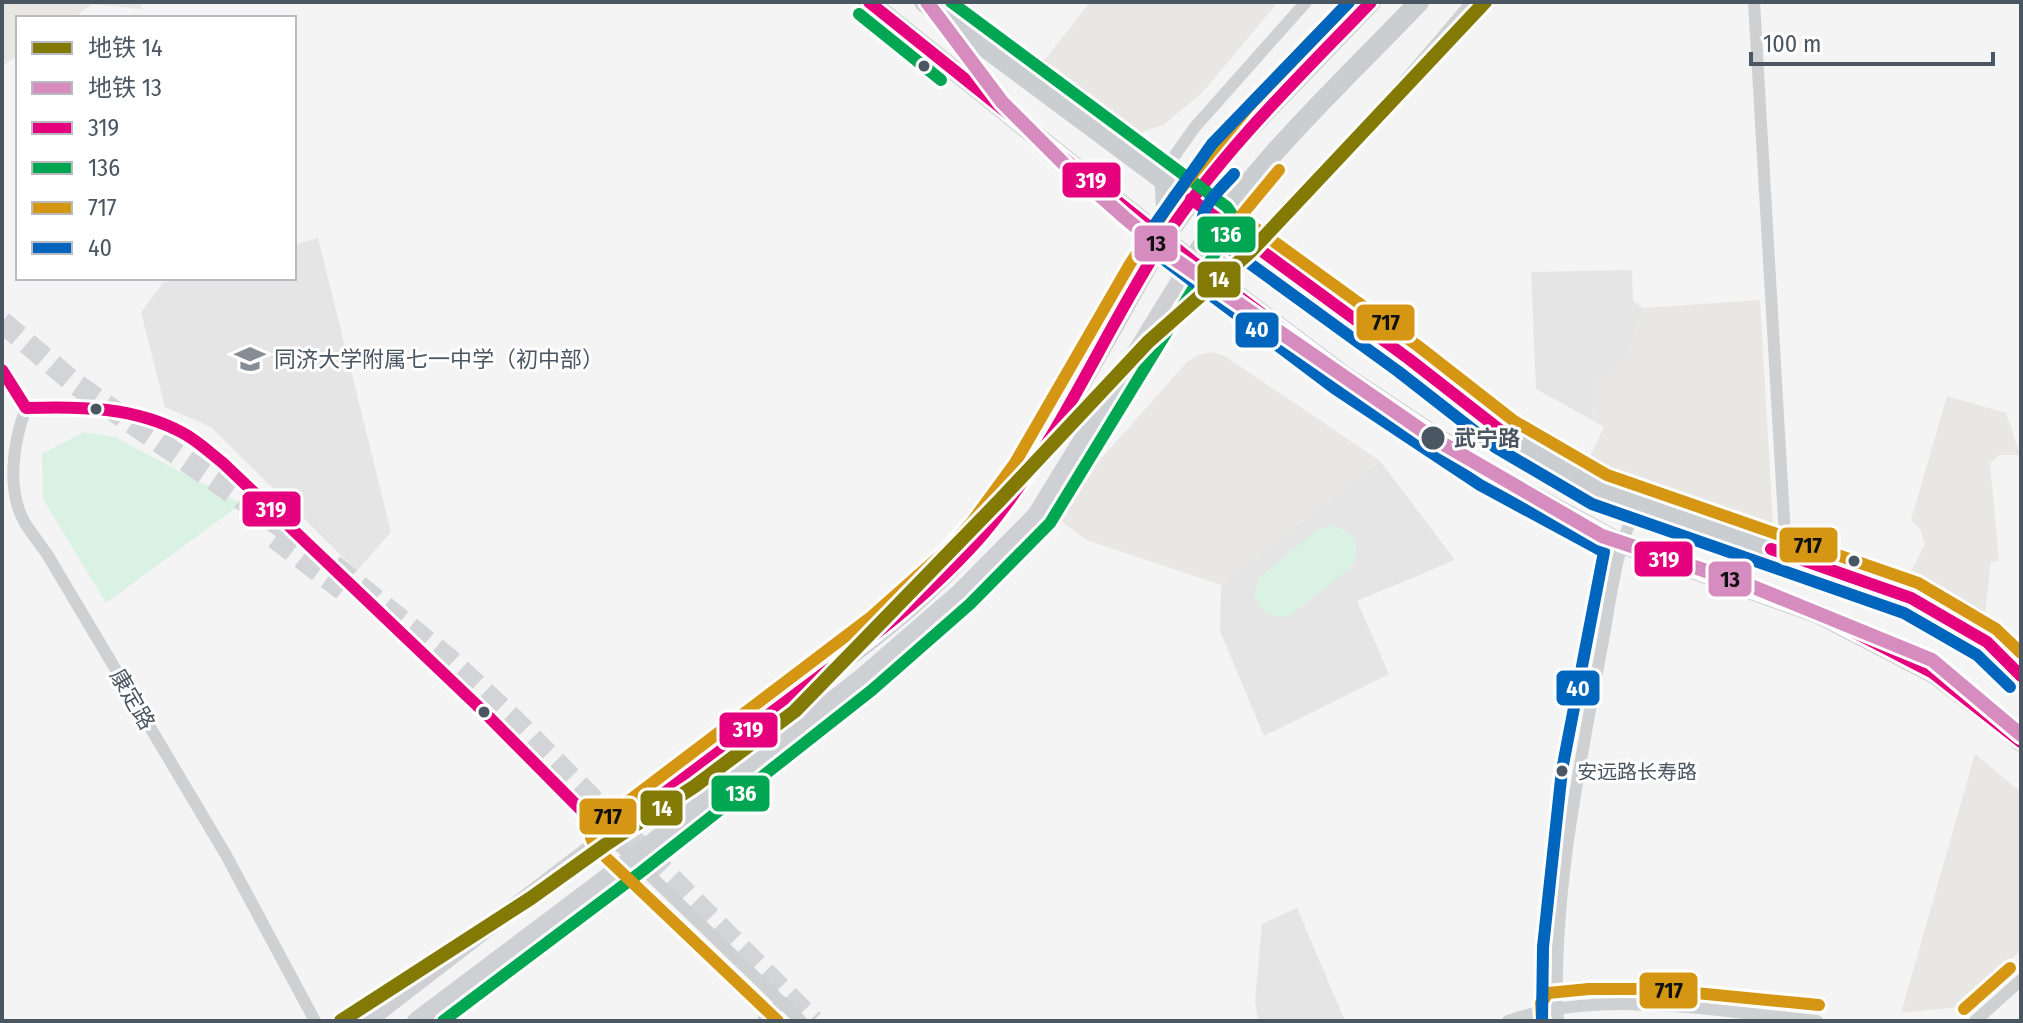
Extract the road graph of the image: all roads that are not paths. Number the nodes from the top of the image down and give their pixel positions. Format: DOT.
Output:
graph roads {
  1 [pos="869,2"];
  2 [pos="924,2"];
  3 [pos="1306,2"];
  4 [pos="1371,2"];
  5 [pos="1419,2"];
  6 [pos="1472,2"];
  7 [pos="1754,2"];
  8 [pos="1160,176"];
  9 [pos="1191,199"];
  10 [pos="1217,220"];
  11 [pos="1164,239"];
  12 [pos="1254,247"];
  13 [pos="1192,261"];
  14 [pos="2,370"];
  15 [pos="26,408"];
  16 [pos="1634,513"];
  17 [pos="1622,544"];
  18 [pos="1786,554"];
  19 [pos="2021,676"];
  20 [pos="2021,742"];
  21 [pos="607,836"];
  22 [pos="631,859"];
  23 [pos="2021,980"];
  24 [pos="782,1002"];
  25 [pos="1557,1007"];
  26 [pos="315,1021"];
  27 [pos="367,1021"];
  28 [pos="416,1021"];
  29 [pos="763,1021"];
  30 [pos="801,1021"];
  31 [pos="1508,1021"];
  32 [pos="1558,1021"];
  33 [pos="1817,1021"];
  34 [pos="1975,1021"];
  1 -- 11 [label="main road"];
  2 -- 8 [label="main road"];
  3 -- 8 [label="street"];
  4 -- 9 [label="main road"];
  5 -- 10 [label="main road"];
  6 -- 12 [label="street"];
  7 -- 18 [label="street"];
  8 -- 9 [label="main road"];
  8 -- 11 [label="street"];
  9 -- 10 [label="main road"];
  9 -- 11 [label="main road"];
  10 -- 12 [label="main road"];
  10 -- 13 [label="main road"];
  11 -- 13 [label="main road"];
  11 -- 21 [label="main road"];
  12 -- 13 [label="street"];
  12 -- 16 [label="main road"];
  13 -- 17 [label="main road"];
  13 -- 22 [label="main road"];
  14 -- 15 [label="street"];
  15 -- 21 [label="street"];
  15 -- 26 [label="street, 康定路"];
  16 -- 17 [label="street"];
  16 -- 18 [label="main road"];
  17 -- 20 [label="main road"];
  17 -- 25 [label="street"];
  18 -- 19 [label="main road"];
  21 -- 22 [label="street"];
  21 -- 27 [label="main road"];
  22 -- 24 [label="street"];
  22 -- 28 [label="main road"];
  23 -- 34 [label="street"];
  24 -- 29 [label="street"];
  24 -- 30 [label="street"];
  25 -- 31 [label="street"];
  25 -- 32 [label="street"];
  25 -- 33 [label="street"];
}
